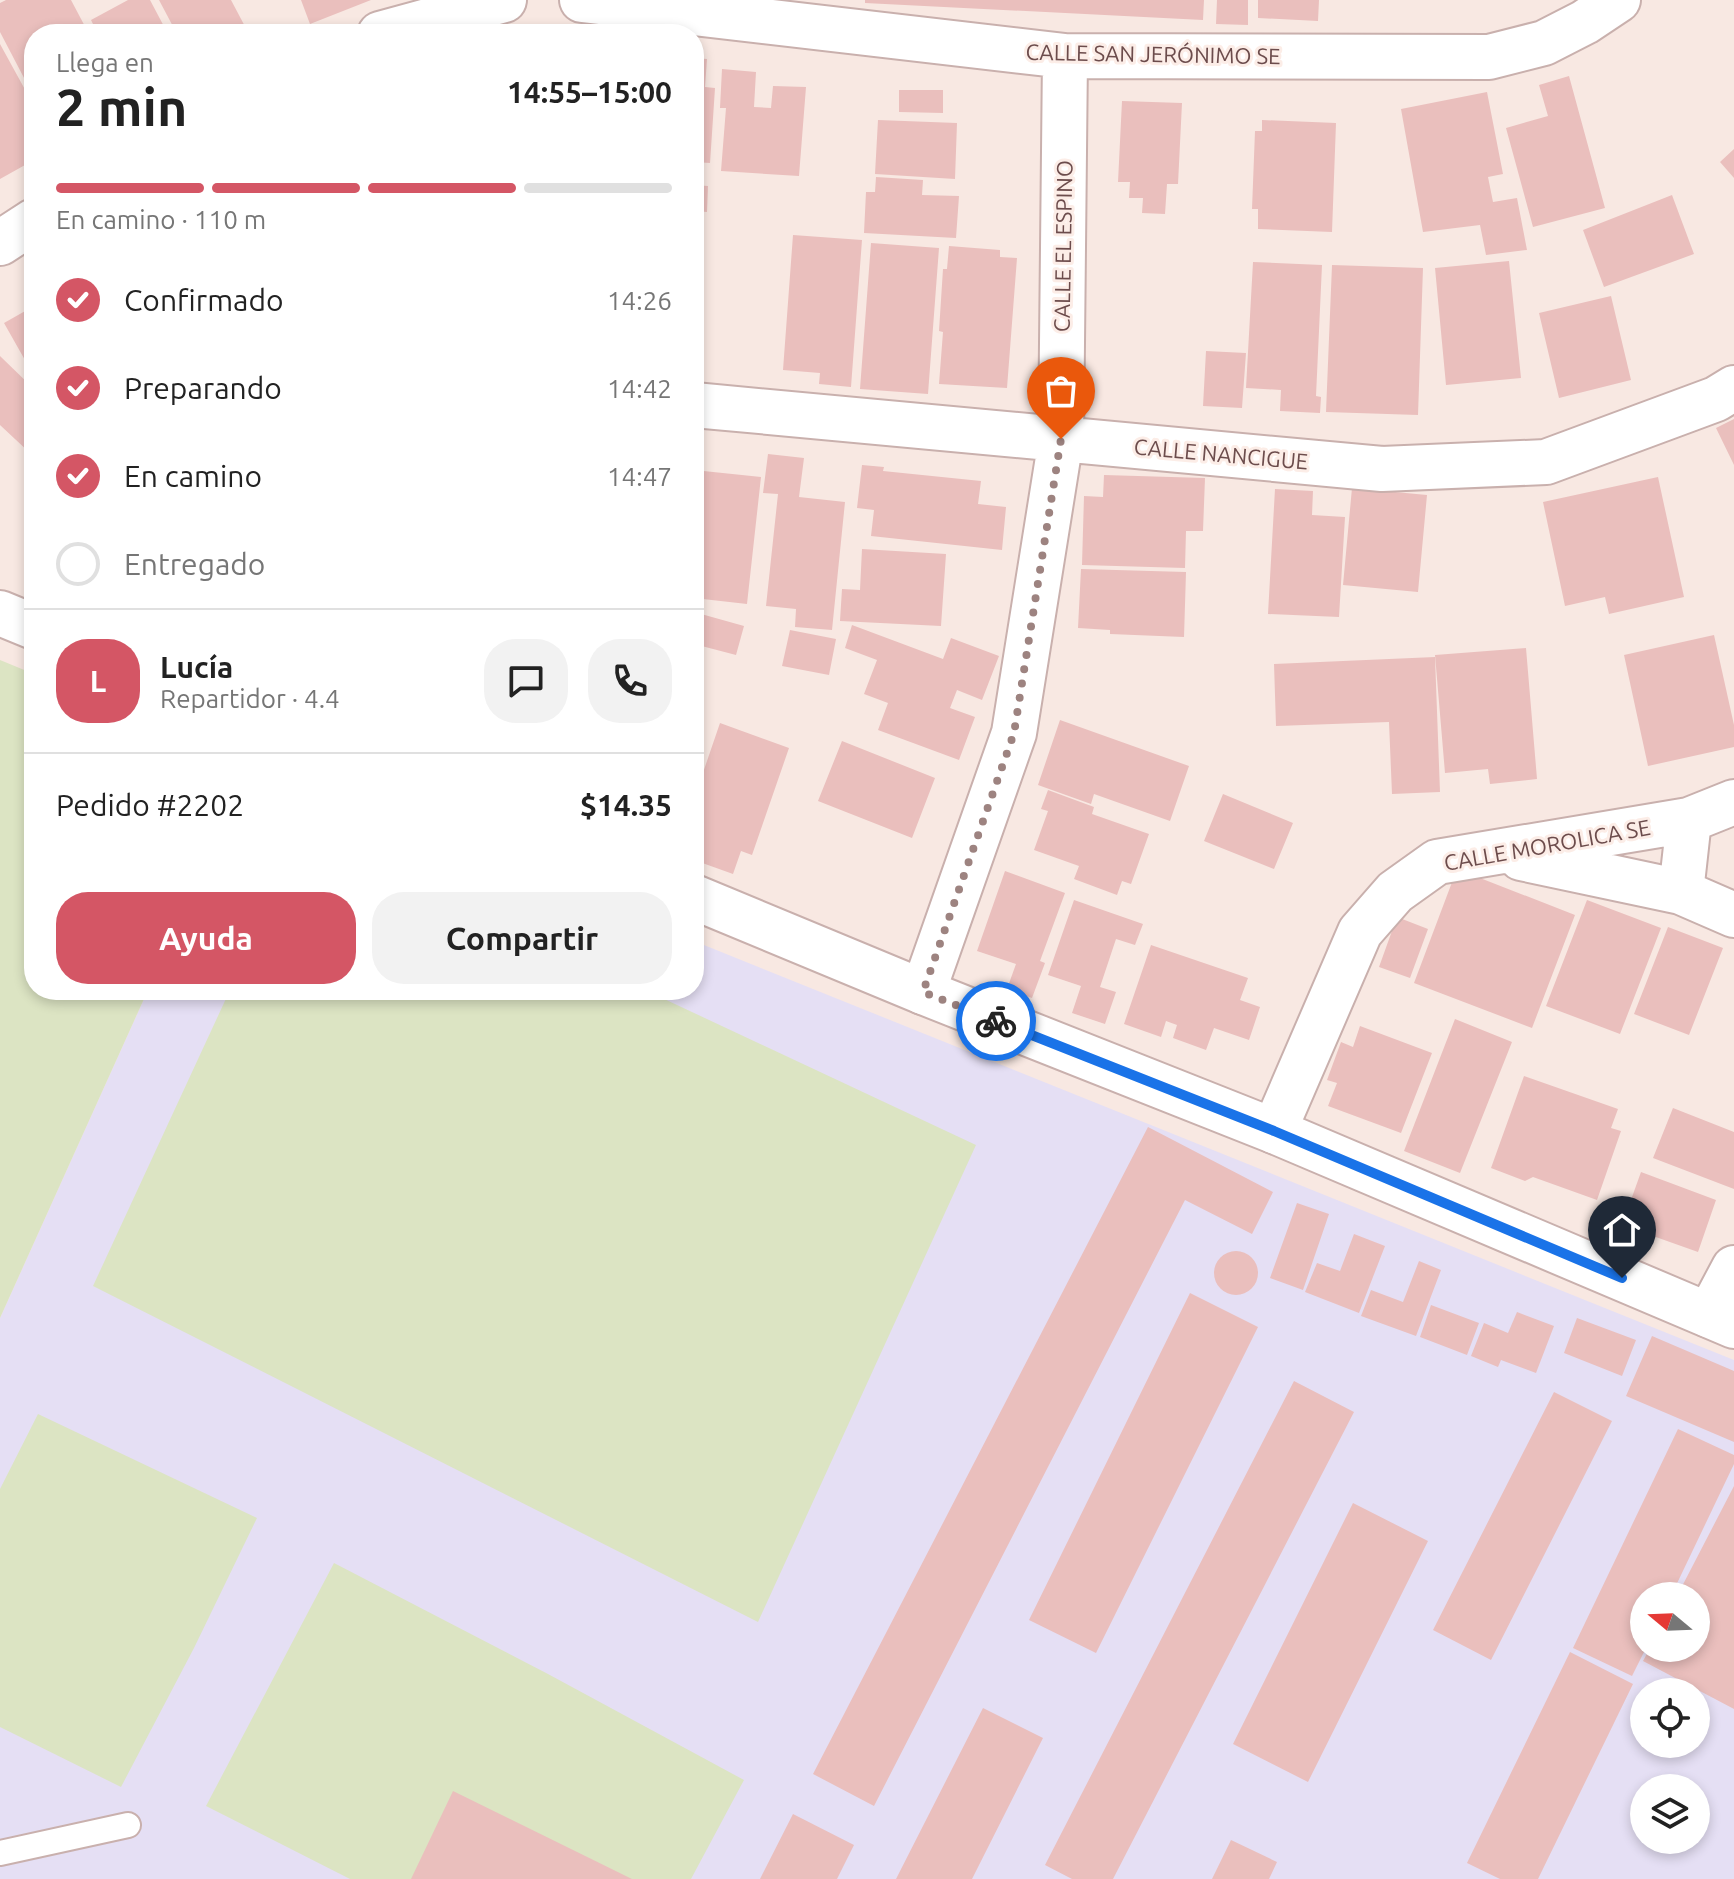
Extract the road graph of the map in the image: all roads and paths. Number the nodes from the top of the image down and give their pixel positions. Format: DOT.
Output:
graph roads {
  1 [pos="504,0"];
  2 [pos="582,0"];
  3 [pos="1618,0"];
  4 [pos="416,24"];
  5 [pos="1065,56"];
  6 [pos="24,227"];
  7 [pos="0,243"];
  8 [pos="1734,388"];
  9 [pos="704,406"];
  10 [pos="1061,439"];
  11 [pos="0,613"];
  12 [pos="24,623"];
  13 [pos="1734,802"];
  14 [pos="1689,820"];
  15 [pos="1497,853"];
  16 [pos="1681,892"];
  17 [pos="704,901"];
  18 [pos="1734,915"];
  19 [pos="923,992"];
  20 [pos="1274,1131"];
  21 [pos="1734,1268"];
  22 [pos="1722,1321"];
  23 [pos="128,1825"];
  24 [pos="0,1853"];
  1 -- 4 [label="street"];
  2 -- 5 [label="street, CALLE SAN JERÓNIMO SE"];
  3 -- 5 [label="street, CALLE SAN JERÓNIMO SE"];
  5 -- 10 [label="street, CALLE EL ESPINO"];
  6 -- 7 [label="street"];
  8 -- 10 [label="street, CALLE NANCIGUE"];
  9 -- 10 [label="street, CALLE NANCIGUE"];
  10 -- 19 [label="street, CALLE EL ESPINO"];
  11 -- 12 [label="street"];
  13 -- 14 [label="street, CALLE MOROLICA SE"];
  14 -- 15 [label="street, CALLE MOROLICA SE"];
  14 -- 16 [label="street"];
  15 -- 16 [label="street"];
  15 -- 20 [label="street, CALLE MOROLICA SE"];
  16 -- 18 [label="street"];
  17 -- 19 [label="street"];
  19 -- 20 [label="street"];
  20 -- 22 [label="street"];
  21 -- 22 [label="street"];
  23 -- 24 [label="lane"];
}
